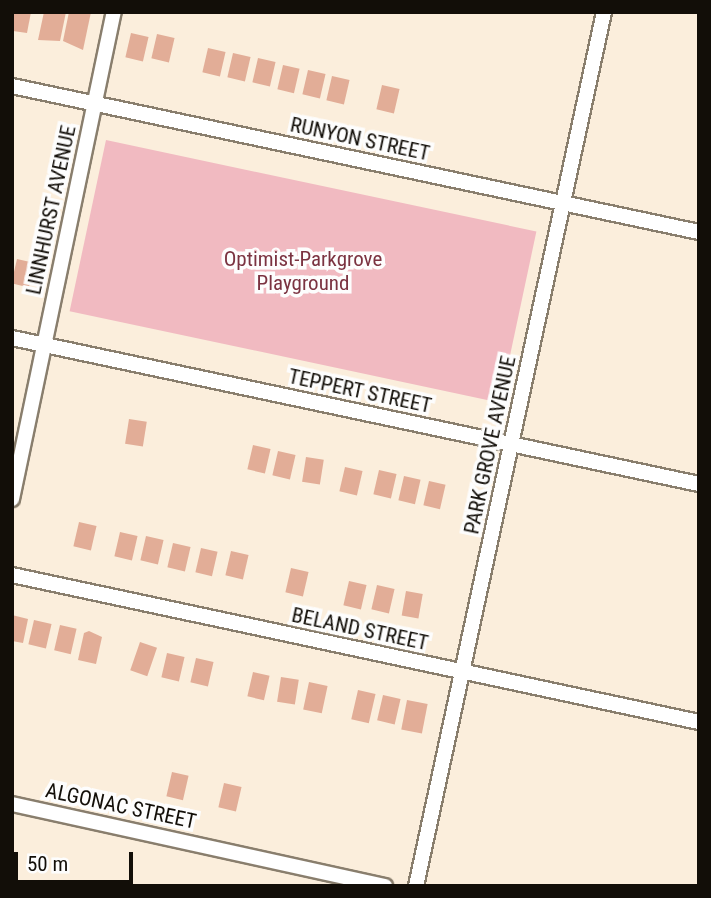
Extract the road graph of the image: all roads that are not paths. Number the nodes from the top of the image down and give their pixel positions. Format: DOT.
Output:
graph roads {
  1 [pos="114,12"];
  2 [pos="604,12"];
  3 [pos="12,86"];
  4 [pos="95,104"];
  5 [pos="564,204"];
  6 [pos="699,232"];
  7 [pos="12,338"];
  8 [pos="44,345"];
  9 [pos="512,445"];
  10 [pos="699,484"];
  11 [pos="12,499"];
  12 [pos="12,575"];
  13 [pos="463,672"];
  14 [pos="699,722"];
  15 [pos="12,804"];
  16 [pos="384,886"];
  17 [pos="416,886"];
  1 -- 4 [label="street, LINNHURST AVENUE"];
  2 -- 5 [label="street, PARK GROVE AVENUE"];
  3 -- 4 [label="street, RUNYON STREET"];
  4 -- 5 [label="street, RUNYON STREET"];
  4 -- 8 [label="street, LINNHURST AVENUE"];
  5 -- 6 [label="street, RUNYON STREET"];
  5 -- 9 [label="street, PARK GROVE AVENUE"];
  7 -- 8 [label="street, TEPPERT STREET"];
  8 -- 9 [label="street, TEPPERT STREET"];
  8 -- 11 [label="street, LINNHURST AVENUE"];
  9 -- 10 [label="street, TEPPERT STREET"];
  9 -- 13 [label="street, PARK GROVE AVENUE"];
  12 -- 13 [label="street, BELAND STREET"];
  13 -- 14 [label="street, BELAND STREET"];
  13 -- 17 [label="street, PARK GROVE AVENUE"];
  15 -- 16 [label="street, ALGONAC STREET"];
}
